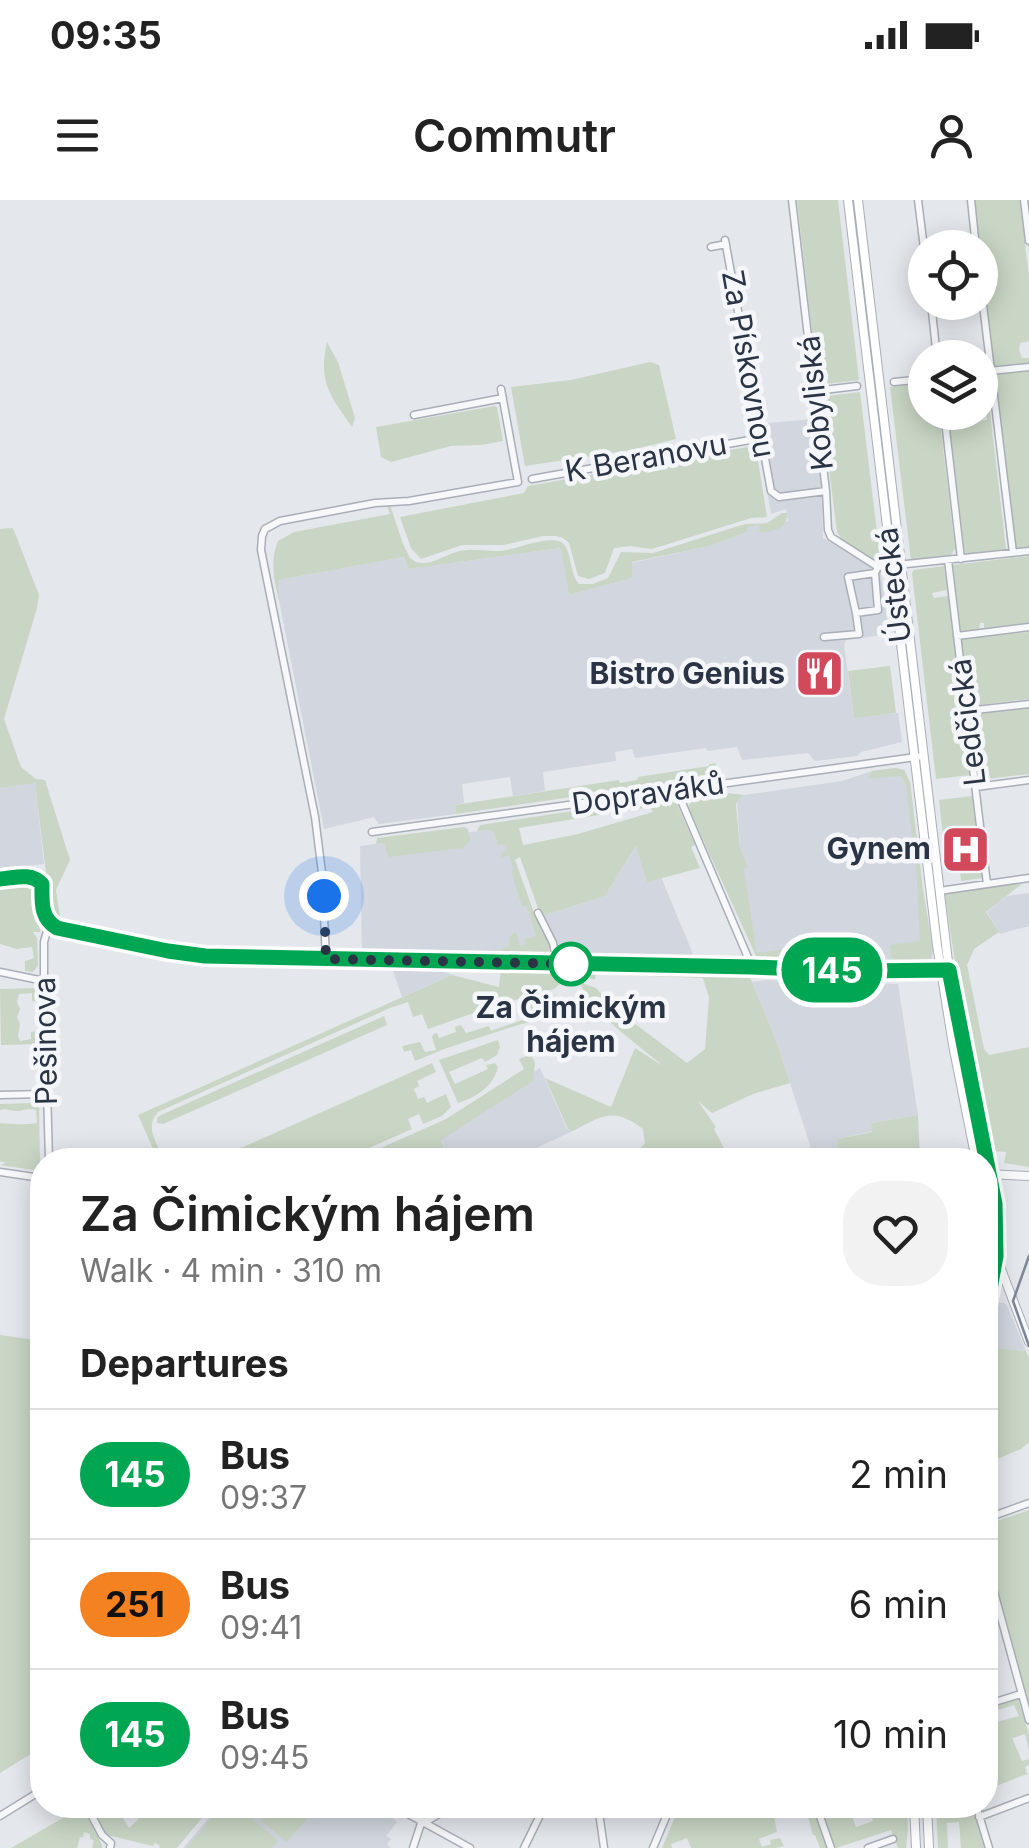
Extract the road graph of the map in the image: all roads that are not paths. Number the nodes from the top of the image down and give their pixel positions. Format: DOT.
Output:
graph roads {
  1 [pos="792,200"];
  2 [pos="848,200"];
  3 [pos="858,200"];
  4 [pos="918,200"];
  5 [pos="971,200"];
  6 [pos="1024,200"];
  7 [pos="922,230"];
  8 [pos="974,230"];
  9 [pos="1029,241"];
  10 [pos="711,247"];
  11 [pos="1029,367"];
  12 [pos="998,370"];
  13 [pos="908,380"];
  14 [pos="894,382"];
  15 [pos="857,386"];
  16 [pos="501,389"];
  17 [pos="815,391"];
  18 [pos="503,398"];
  19 [pos="414,414"];
  20 [pos="946,430"];
  21 [pos="997,430"];
  22 [pos="761,438"];
  23 [pos="532,479"];
  24 [pos="826,491"];
  25 [pos="1029,551"];
  26 [pos="1012,553"];
  27 [pos="961,559"];
  28 [pos="948,560"];
  29 [pos="896,566"];
  30 [pos="876,570"];
  31 [pos="856,614"];
  32 [pos="1029,627"];
  33 [pos="957,636"];
  34 [pos="824,637"];
  35 [pos="1029,704"];
  36 [pos="966,711"];
  37 [pos="919,756"];
  38 [pos="1029,780"];
  39 [pos="976,787"];
  40 [pos="677,791"];
  41 [pos="372,832"];
  42 [pos="1029,878"];
  43 [pos="0,880"];
  44 [pos="987,884"];
  45 [pos="939,890"];
  46 [pos="538,913"];
  47 [pos="49,924"];
  48 [pos="326,959"];
  49 [pos="557,964"];
  50 [pos="752,967"];
  51 [pos="945,970"];
  52 [pos="0,972"];
  53 [pos="44,981"];
  54 [pos="46,1094"];
  55 [pos="0,1096"];
  56 [pos="48,1148"];
  57 [pos="974,1148"];
  58 [pos="983,1148"];
  59 [pos="0,1172"];
  60 [pos="998,1174"];
  61 [pos="30,1176"];
  62 [pos="1029,1176"];
  63 [pos="998,1261"];
  64 [pos="1029,1342"];
  65 [pos="1029,1503"];
  66 [pos="998,1514"];
  67 [pos="998,1612"];
  68 [pos="1021,1694"];
  69 [pos="998,1701"];
  70 [pos="1029,1720"];
  71 [pos="30,1797"];
  72 [pos="1029,1798"];
  73 [pos="998,1810"];
  74 [pos="0,1816"];
  75 [pos="93,1818"];
  76 [pos="414,1818"];
  77 [pos="424,1818"];
  78 [pos="432,1818"];
  79 [pos="539,1818"];
  80 [pos="600,1818"];
  81 [pos="666,1818"];
  82 [pos="820,1818"];
  83 [pos="915,1818"];
  84 [pos="928,1818"];
  85 [pos="980,1818"];
  86 [pos="423,1823"];
  87 [pos="893,1839"];
  88 [pos="110,1848"];
  89 [pos="413,1848"];
  90 [pos="470,1848"];
  91 [pos="524,1848"];
  92 [pos="604,1848"];
  93 [pos="654,1848"];
  94 [pos="831,1848"];
  95 [pos="868,1848"];
  96 [pos="916,1848"];
  97 [pos="929,1848"];
  98 [pos="990,1848"];
  1 -- 17 [label="street, Kobyliská"];
  2 -- 29 [label="main road, Ústecká"];
  3 -- 29 [label="main road, Ústecká"];
  4 -- 7 [label="street"];
  5 -- 8 [label="street"];
  6 -- 9 [label="street"];
  10 -- 22 [label="street, Za Pískovnou"];
  11 -- 12 [label="street"];
  13 -- 14 [label="street"];
  15 -- 17 [label="street"];
  16 -- 18 [label="street"];
  17 -- 24 [label="street, Kobyliská"];
  18 -- 19 [label="street"];
  18 -- 48 [label="street"];
  20 -- 27 [label="street"];
  21 -- 26 [label="street"];
  22 -- 23 [label="street, K Beranovu"];
  22 -- 24 [label="street, Za Pískovnou"];
  24 -- 30 [label="street, Kobyliská"];
  25 -- 26 [label="street"];
  26 -- 27 [label="street"];
  27 -- 28 [label="street"];
  28 -- 29 [label="street"];
  28 -- 33 [label="street, Ledčická"];
  29 -- 30 [label="street"];
  29 -- 37 [label="main road, Ústecká"];
  30 -- 31 [label="street"];
  30 -- 31 [label="street"];
  31 -- 34 [label="street"];
  32 -- 33 [label="street"];
  33 -- 36 [label="street, Ledčická"];
  35 -- 36 [label="street"];
  36 -- 39 [label="street, Ledčická"];
  37 -- 40 [label="street, Dopraváků"];
  37 -- 45 [label="main road, Ústecká"];
  37 -- 51 [label="main road, Ústecká"];
  38 -- 39 [label="street"];
  39 -- 44 [label="street, Ledčická"];
  40 -- 41 [label="street, Dopraváků"];
  40 -- 50 [label="street"];
  42 -- 44 [label="street"];
  43 -- 47 [label="street"];
  44 -- 45 [label="street"];
  45 -- 51 [label="main road, Ústecká"];
  46 -- 49 [label="street"];
  47 -- 48 [label="street"];
  47 -- 53 [label="street, Pešinova"];
  48 -- 49 [label="street"];
  49 -- 50 [label="street"];
  50 -- 51 [label="street"];
  51 -- 57 [label="main road"];
  51 -- 58 [label="main road"];
  52 -- 53 [label="street"];
  53 -- 54 [label="street, Pešinova"];
  54 -- 55 [label="street"];
  54 -- 56 [label="street, Pešinova"];
  59 -- 61 [label="street"];
  60 -- 62 [label="street"];
  63 -- 64 [label="street"];
  65 -- 66 [label="street"];
  67 -- 68 [label="street"];
  68 -- 69 [label="street"];
  68 -- 70 [label="street"];
  71 -- 74 [label="street"];
  72 -- 73 [label="street"];
  75 -- 88 [label="street"];
  76 -- 86 [label="street"];
  77 -- 86 [label="street"];
  78 -- 86 [label="street"];
  79 -- 91 [label="street"];
  80 -- 92 [label="street"];
  81 -- 93 [label="street"];
  82 -- 94 [label="street"];
  83 -- 96 [label="main road"];
  84 -- 97 [label="main road"];
  85 -- 98 [label="street"];
  86 -- 89 [label="street"];
  86 -- 90 [label="street"];
  87 -- 95 [label="street"];
}
